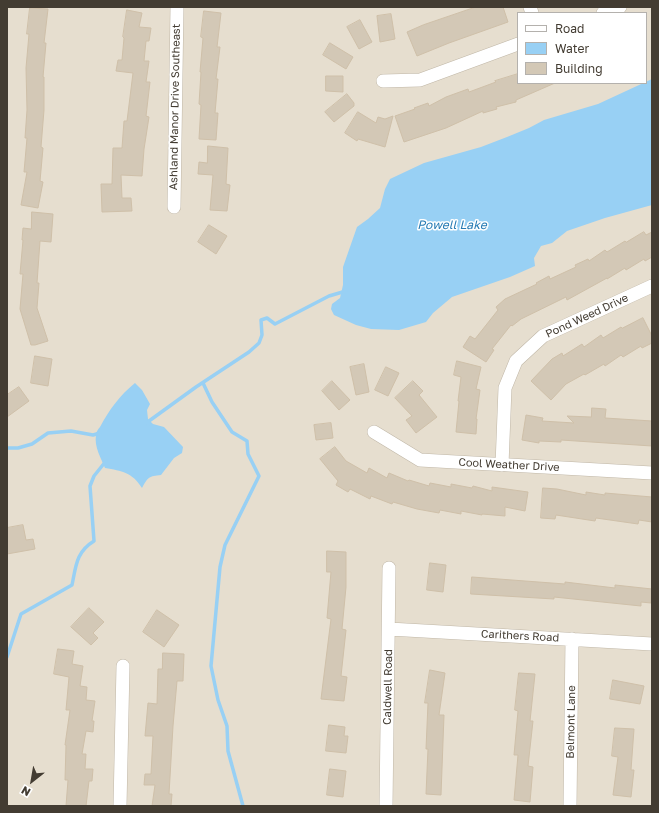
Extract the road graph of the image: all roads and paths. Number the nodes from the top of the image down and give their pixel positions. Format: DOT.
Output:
graph roads {
  1 [pos="177,7"];
  2 [pos="620,7"];
  3 [pos="607,12"];
  4 [pos="517,44"];
  5 [pos="383,81"];
  6 [pos="174,207"];
  7 [pos="652,286"];
  8 [pos="374,432"];
  9 [pos="502,465"];
  10 [pos="652,473"];
  11 [pos="389,568"];
  12 [pos="389,629"];
  13 [pos="572,639"];
  14 [pos="652,644"];
  15 [pos="123,666"];
  16 [pos="120,806"];
  17 [pos="386,806"];
  18 [pos="570,806"];
  1 -- 6 [label="street, Ashland Manor Drive Southeast"];
  2 -- 3 [label="street"];
  4 -- 5 [label="street"];
  7 -- 9 [label="street, Pond Weed Drive"];
  8 -- 9 [label="street, Cool Weather Drive"];
  9 -- 10 [label="street, Cool Weather Drive"];
  11 -- 12 [label="street, Caldwell Road"];
  12 -- 13 [label="street, Carithers Road"];
  12 -- 17 [label="street, Caldwell Road"];
  13 -- 14 [label="street, Carithers Road"];
  13 -- 18 [label="street, Belmont Lane"];
  15 -- 16 [label="street"];
}
